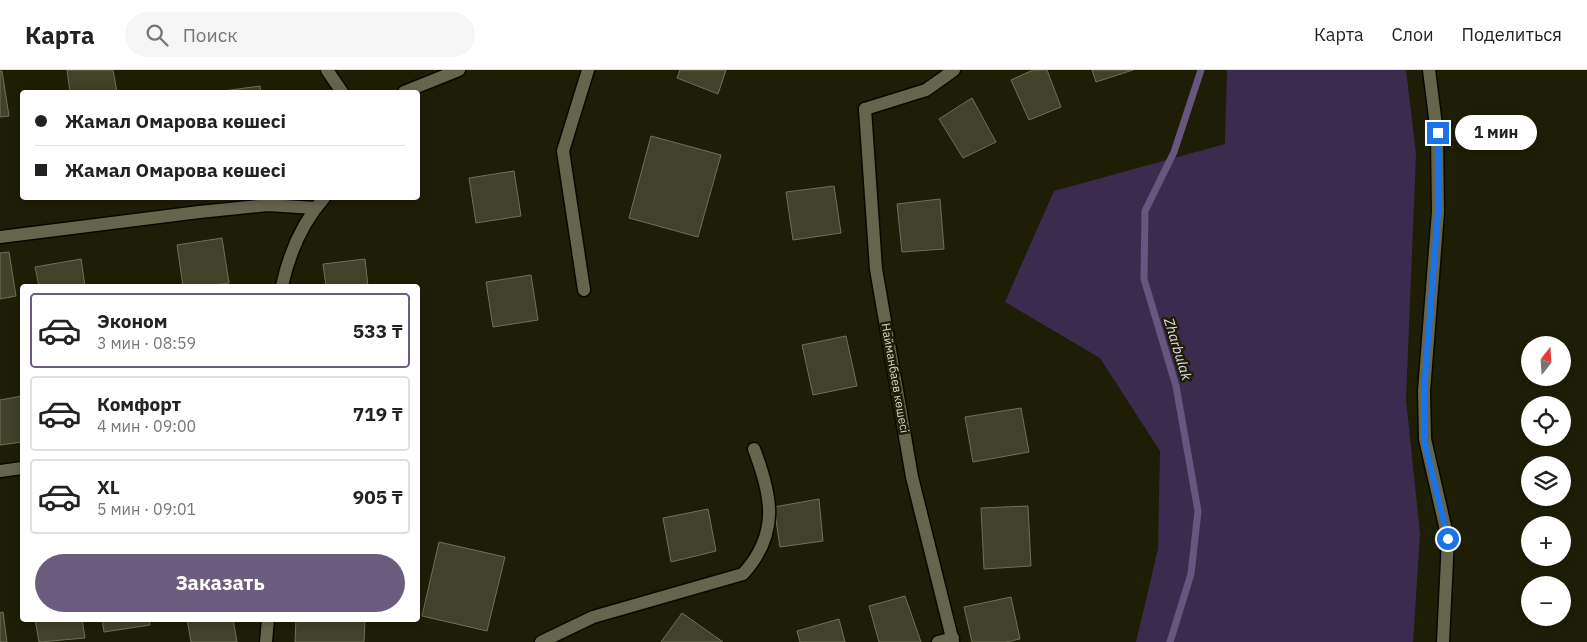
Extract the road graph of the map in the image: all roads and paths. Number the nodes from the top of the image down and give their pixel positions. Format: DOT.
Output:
graph roads {
  1 [pos="327,70"];
  2 [pos="459,70"];
  3 [pos="588,70"];
  4 [pos="954,70"];
  5 [pos="1429,70"];
  6 [pos="341,90"];
  7 [pos="409,90"];
  8 [pos="322,200"];
  9 [pos="315,208"];
  10 [pos="0,237"];
  11 [pos="282,284"];
  12 [pos="584,290"];
  13 [pos="754,449"];
  14 [pos="20,468"];
  15 [pos="0,471"];
  16 [pos="268,622"];
  17 [pos="953,640"];
  18 [pos="266,642"];
  19 [pos="541,642"];
  20 [pos="938,642"];
  21 [pos="1444,642"];
  1 -- 6 [label="street"];
  2 -- 7 [label="street"];
  3 -- 12 [label="street"];
  4 -- 17 [label="street, Найманбаев көшесі"];
  5 -- 21 [label="street"];
  8 -- 9 [label="street"];
  9 -- 10 [label="street"];
  9 -- 11 [label="street"];
  13 -- 19 [label="street"];
  14 -- 15 [label="street"];
  16 -- 18 [label="street"];
  17 -- 20 [label="street"];
}
